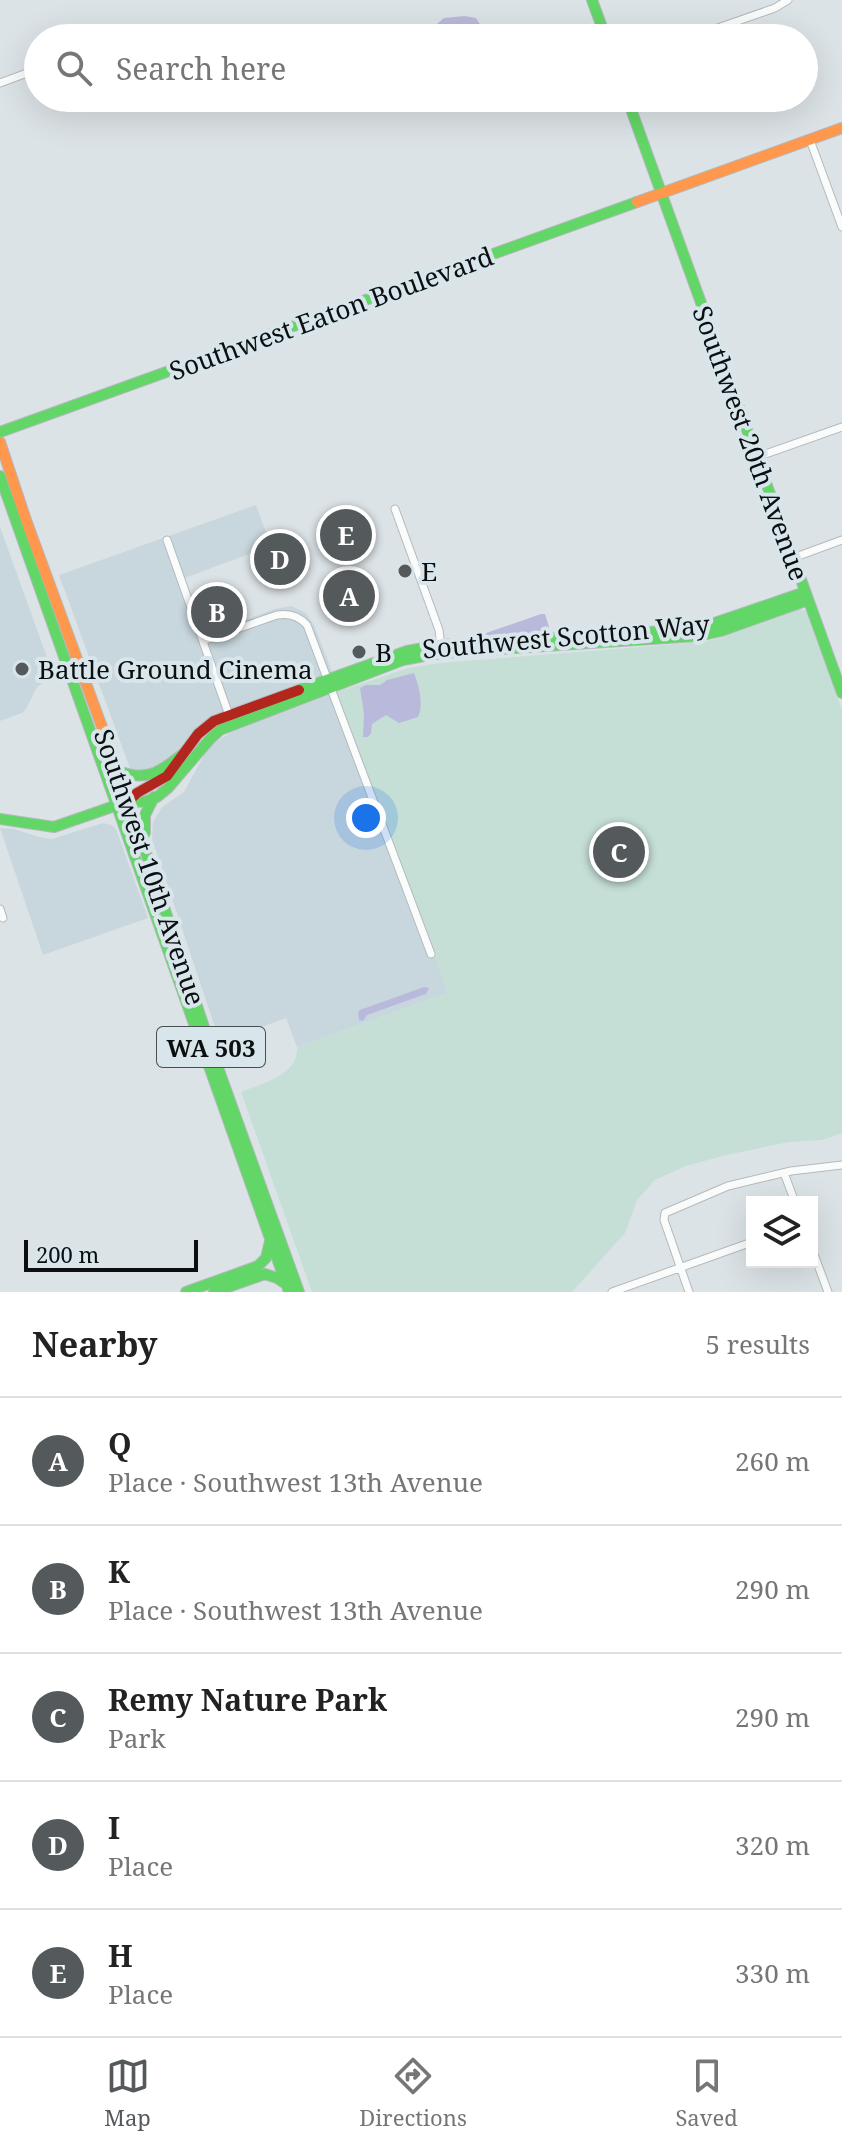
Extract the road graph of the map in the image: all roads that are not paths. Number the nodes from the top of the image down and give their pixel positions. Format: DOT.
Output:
graph roads {
  1 [pos="592,0"];
  2 [pos="788,0"];
  3 [pos="601,24"];
  4 [pos="729,24"];
  5 [pos="24,74"];
  6 [pos="0,83"];
  7 [pos="632,112"];
  8 [pos="842,128"];
  9 [pos="810,140"];
  10 [pos="661,193"];
  11 [pos="842,227"];
  12 [pos="842,427"];
  13 [pos="0,432"];
  14 [pos="0,442"];
  15 [pos="757,457"];
  16 [pos="0,476"];
  17 [pos="395,509"];
  18 [pos="167,540"];
  19 [pos="842,540"];
  20 [pos="793,558"];
  21 [pos="806,596"];
  22 [pos="203,641"];
  23 [pos="441,649"];
  24 [pos="329,684"];
  25 [pos="842,693"];
  26 [pos="229,715"];
  27 [pos="184,753"];
  28 [pos="119,771"];
  29 [pos="154,797"];
  30 [pos="129,801"];
  31 [pos="115,806"];
  32 [pos="0,818"];
  33 [pos="145,848"];
  34 [pos="0,909"];
  35 [pos="3,918"];
  36 [pos="431,954"];
  37 [pos="842,1165"];
  38 [pos="784,1173"];
  39 [pos="793,1196"];
  40 [pos="270,1239"];
  41 [pos="746,1244"];
  42 [pos="818,1265"];
  43 [pos="682,1267"];
  44 [pos="287,1288"];
  45 [pos="186,1292"];
  46 [pos="214,1292"];
  47 [pos="299,1292"];
  48 [pos="612,1292"];
  49 [pos="689,1292"];
  50 [pos="828,1292"];
  1 -- 3 [label="main road"];
  2 -- 4 [label="street"];
  5 -- 6 [label="street"];
  7 -- 10 [label="main road, Southwest 20th Avenue"];
  8 -- 9 [label="main road, Southwest Eaton Boulevard"];
  9 -- 10 [label="main road, Southwest Eaton Boulevard"];
  9 -- 11 [label="street"];
  10 -- 13 [label="main road, Southwest Eaton Boulevard"];
  10 -- 15 [label="main road, Southwest 20th Avenue"];
  12 -- 15 [label="street"];
  14 -- 28 [label="main road, Southwest 10th Avenue / WA 503"];
  15 -- 20 [label="main road, Southwest 20th Avenue"];
  16 -- 31 [label="main road, Southwest 10th Avenue / WA 503"];
  17 -- 23 [label="street"];
  18 -- 22 [label="street"];
  19 -- 20 [label="street"];
  20 -- 21 [label="main road, Southwest 20th Avenue"];
  21 -- 23 [label="main road, Southwest Scotton Way"];
  21 -- 25 [label="main road, Southwest 20th Avenue"];
  22 -- 24 [label="street"];
  22 -- 26 [label="street"];
  23 -- 24 [label="main road, Southwest Scotton Way"];
  24 -- 26 [label="main road, Southwest Scotton Way"];
  24 -- 29 [label="main road, Southwest Scotton Way"];
  24 -- 36 [label="street"];
  26 -- 27 [label="main road, Southwest Scotton Way"];
  27 -- 28 [label="main road"];
  27 -- 30 [label="main road, Southwest Scotton Way"];
  28 -- 30 [label="main road, Southwest 10th Avenue / WA 503"];
  29 -- 30 [label="main road, Southwest Scotton Way"];
  29 -- 33 [label="main road"];
  30 -- 31 [label="main road, Southwest Scotton Way"];
  30 -- 33 [label="main road, Southwest 10th Avenue / WA 503"];
  31 -- 32 [label="main road, Southwest Scotton Way"];
  31 -- 40 [label="main road, Southwest 10th Avenue / WA 503"];
  33 -- 47 [label="main road, Southwest 10th Avenue / WA 503"];
  34 -- 35 [label="street"];
  37 -- 38 [label="street"];
  38 -- 39 [label="street"];
  38 -- 43 [label="street"];
  40 -- 44 [label="main road, Southwest 10th Avenue / WA 503"];
  40 -- 45 [label="main road"];
  41 -- 43 [label="street"];
  42 -- 50 [label="street"];
  43 -- 48 [label="street"];
  43 -- 49 [label="street"];
  44 -- 46 [label="main road"];
}
